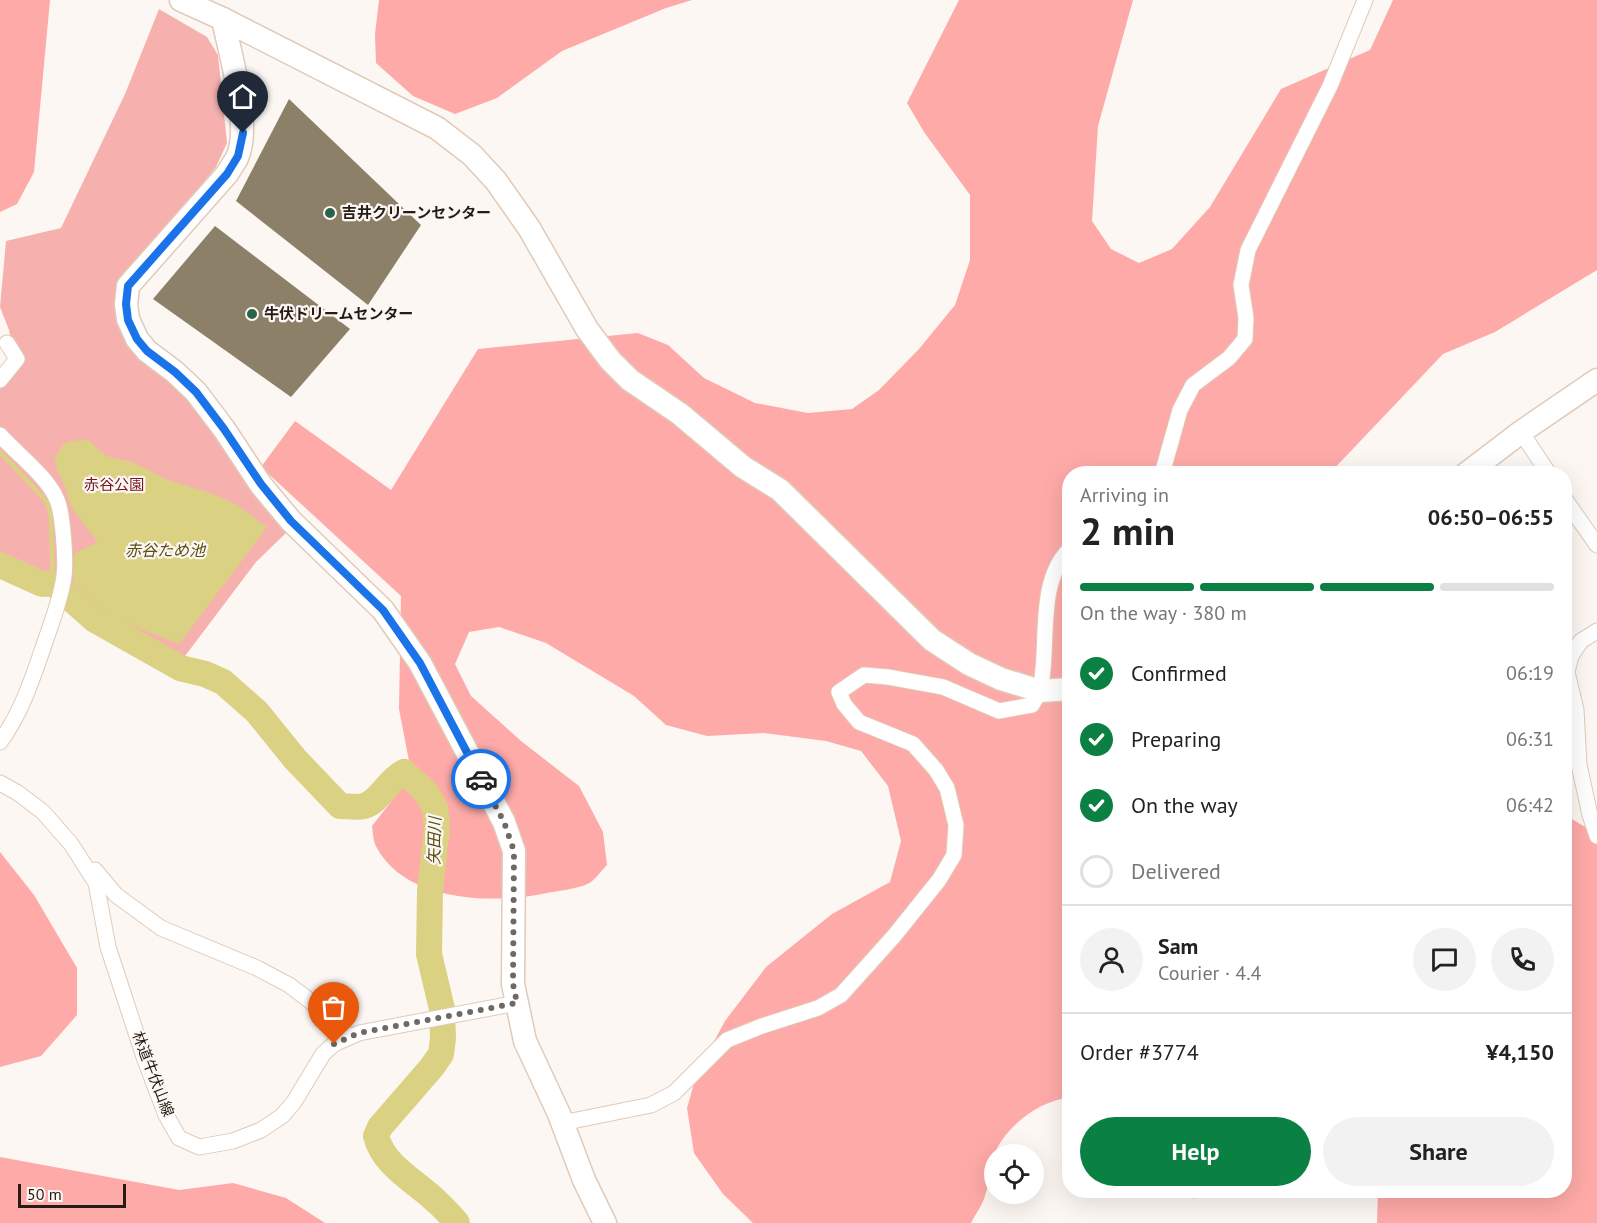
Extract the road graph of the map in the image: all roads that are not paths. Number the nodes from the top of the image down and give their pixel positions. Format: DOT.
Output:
graph roads {
  1 [pos="181,0"];
  2 [pos="1365,0"];
  3 [pos="223,19"];
  4 [pos="7,343"];
  5 [pos="0,380"];
  6 [pos="1597,380"];
  7 [pos="1521,432"];
  8 [pos="0,435"];
  9 [pos="1164,466"];
  10 [pos="1476,466"];
  11 [pos="1544,466"];
  12 [pos="1572,510"];
  13 [pos="1597,546"];
  14 [pos="1062,558"];
  15 [pos="1597,631"];
  16 [pos="1572,653"];
  17 [pos="1062,690"];
  18 [pos="1040,691"];
  19 [pos="1572,693"];
  20 [pos="0,742"];
  21 [pos="0,783"];
  22 [pos="1597,836"];
  23 [pos="85,864"];
  24 [pos="517,1003"];
  25 [pos="349,1037"];
  26 [pos="562,1123"];
  27 [pos="605,1223"];
  1 -- 3 [label="street"];
  2 -- 9 [label="street"];
  3 -- 18 [label="street"];
  3 -- 24 [label="street"];
  4 -- 5 [label="street"];
  6 -- 7 [label="street"];
  7 -- 10 [label="street"];
  7 -- 11 [label="street"];
  8 -- 20 [label="street"];
  12 -- 13 [label="street"];
  14 -- 18 [label="street"];
  15 -- 16 [label="street"];
  17 -- 18 [label="street"];
  18 -- 26 [label="street"];
  19 -- 22 [label="street"];
  21 -- 23 [label="street, 林道牛伏山線"];
  23 -- 25 [label="street"];
  23 -- 25 [label="street, 林道牛伏山線"];
  24 -- 25 [label="street, 林道牛伏山線"];
  24 -- 26 [label="street"];
  26 -- 27 [label="street"];
}
